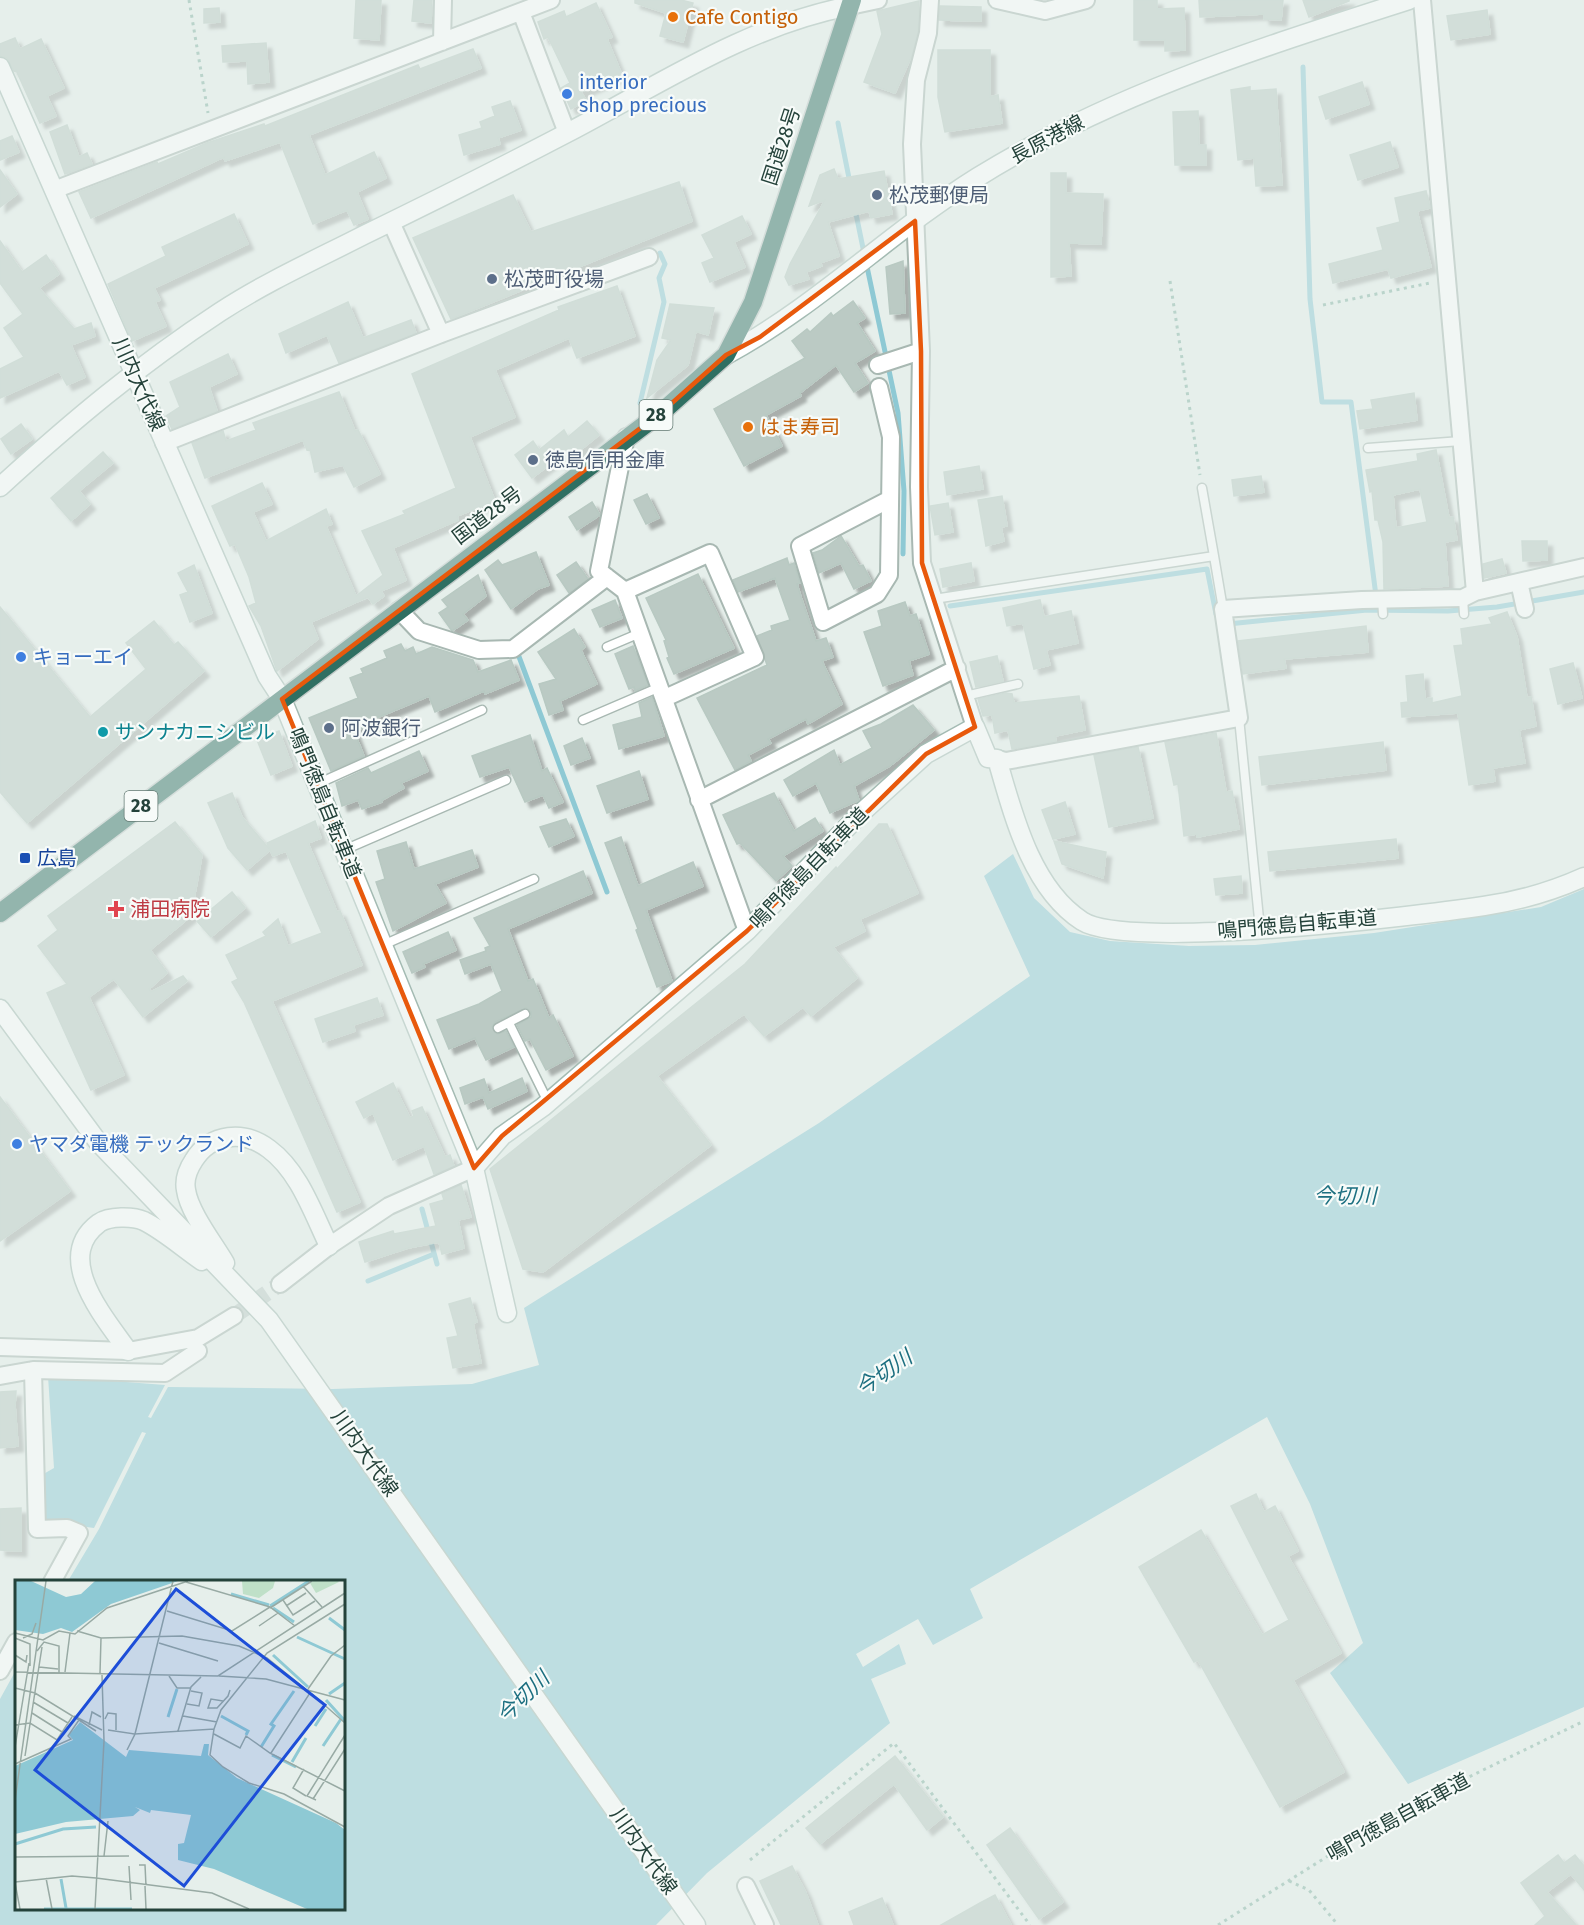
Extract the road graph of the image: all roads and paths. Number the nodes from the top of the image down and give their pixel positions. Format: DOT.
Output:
graph roads {
  1 [pos="189,0"];
  2 [pos="443,0"];
  3 [pos="551,0"];
  4 [pos="878,0"];
  5 [pos="930,0"];
  6 [pos="997,0"];
  7 [pos="1086,0"];
  8 [pos="1409,0"];
  9 [pos="1422,0"];
  10 [pos="851,3"];
  11 [pos="521,12"];
  12 [pos="442,42"];
  13 [pos="0,66"];
  14 [pos="211,130"];
  15 [pos="567,133"];
  16 [pos="54,190"];
  17 [pos="915,220"];
  18 [pos="392,222"];
  19 [pos="649,257"];
  20 [pos="1447,279"];
  21 [pos="1170,281"];
  22 [pos="1323,305"];
  23 [pos="441,334"];
  24 [pos="921,351"];
  25 [pos="726,355"];
  26 [pos="878,364"];
  27 [pos="133,372"];
  28 [pos="879,387"];
  29 [pos="920,431"];
  30 [pos="626,437"];
  31 [pos="891,437"];
  32 [pos="1461,441"];
  33 [pos="164,443"];
  34 [pos="1368,448"];
  35 [pos="0,487"];
  36 [pos="1202,488"];
  37 [pos="890,499"];
  38 [pos="1214,556"];
  39 [pos="1584,567"];
  40 [pos="607,577"];
  41 [pos="1519,582"];
  42 [pos="625,591"];
  43 [pos="934,598"];
  44 [pos="1467,601"];
  45 [pos="1223,609"];
  46 [pos="1525,609"];
  47 [pos="399,610"];
  48 [pos="640,633"];
  49 [pos="607,647"];
  50 [pos="957,668"];
  51 [pos="1018,684"];
  52 [pos="663,693"];
  53 [pos="965,696"];
  54 [pos="282,699"];
  55 [pos="482,710"];
  56 [pos="1239,718"];
  57 [pos="583,720"];
  58 [pos="975,727"];
  59 [pos="997,759"];
  60 [pos="506,780"];
  61 [pos="317,784"];
  62 [pos="699,800"];
  63 [pos="344,850"];
  64 [pos="1584,877"];
  65 [pos="534,879"];
  66 [pos="0,913"];
  67 [pos="1260,929"];
  68 [pos="747,931"];
  69 [pos="383,945"];
  70 [pos="0,1009"];
  71 [pos="525,1014"];
  72 [pos="509,1023"];
  73 [pos="498,1029"];
  74 [pos="548,1102"];
  75 [pos="474,1168"];
  76 [pos="329,1246"];
  77 [pos="280,1284"];
  78 [pos="240,1287"];
  79 [pos="507,1313"];
  80 [pos="234,1316"];
  81 [pos="0,1347"];
  82 [pos="198,1350"];
  83 [pos="128,1352"];
  84 [pos="33,1370"];
  85 [pos="0,1376"];
  86 [pos="53,1580"];
  87 [pos="15,1644"];
  88 [pos="0,1671"];
  89 [pos="1584,1720"];
  90 [pos="750,1860"];
  91 [pos="1289,1881"];
  92 [pos="746,1886"];
  93 [pos="694,1922"];
  94 [pos="765,1925"];
  95 [pos="1030,1925"];
  96 [pos="1218,1925"];
  97 [pos="1338,1925"];
  1 -- 14 [label="path"];
  2 -- 12 [label="street"];
  3 -- 11 [label="street"];
  4 -- 10 [label="street"];
  5 -- 17 [label="street"];
  6 -- 7 [label="street"];
  8 -- 17 [label="main road, 長原港線"];
  9 -- 20 [label="street"];
  10 -- 15 [label="main road"];
  10 -- 25 [label="highway, 国道28号 / 28"];
  11 -- 12 [label="street"];
  11 -- 15 [label="street"];
  12 -- 14 [label="street"];
  13 -- 16 [label="main road, 川内大代線"];
  14 -- 16 [label="street"];
  15 -- 18 [label="main road"];
  16 -- 27 [label="main road, 川内大代線"];
  17 -- 24 [label="street"];
  17 -- 25 [label="main road, 長原港線"];
  18 -- 23 [label="street"];
  18 -- 27 [label="main road"];
  19 -- 23 [label="street"];
  20 -- 22 [label="path"];
  20 -- 32 [label="street"];
  21 -- 36 [label="path"];
  23 -- 33 [label="street"];
  24 -- 26 [label="street"];
  24 -- 29 [label="street"];
  25 -- 30 [label="highway, 国道28号 / 28"];
  27 -- 33 [label="main road, 川内大代線"];
  27 -- 35 [label="main road"];
  28 -- 31 [label="street"];
  29 -- 31 [label="street"];
  29 -- 43 [label="street"];
  30 -- 40 [label="street"];
  30 -- 47 [label="highway, 国道28号 / 28"];
  31 -- 37 [label="street"];
  32 -- 34 [label="lane"];
  32 -- 44 [label="street"];
  33 -- 54 [label="main road, 川内大代線"];
  36 -- 38 [label="lane"];
  37 -- 37 [label="street"];
  38 -- 43 [label="lane"];
  38 -- 45 [label="lane"];
  39 -- 41 [label="street"];
  40 -- 42 [label="street"];
  40 -- 47 [label="street"];
  41 -- 44 [label="street"];
  41 -- 46 [label="street"];
  42 -- 48 [label="street"];
  42 -- 52 [label="street"];
  43 -- 50 [label="street"];
  44 -- 45 [label="street"];
  45 -- 56 [label="street"];
  47 -- 54 [label="highway, 国道28号 / 28"];
  48 -- 49 [label="lane"];
  48 -- 52 [label="street"];
  50 -- 53 [label="street"];
  50 -- 62 [label="street"];
  51 -- 53 [label="lane"];
  52 -- 57 [label="lane"];
  52 -- 62 [label="street"];
  53 -- 58 [label="street"];
  54 -- 61 [label="main road, 鳴門徳島自転車道"];
  54 -- 66 [label="highway, 国道28号 / 28"];
  55 -- 61 [label="lane"];
  56 -- 59 [label="street"];
  56 -- 67 [label="lane"];
  58 -- 59 [label="main road, 鳴門徳島自転車道"];
  58 -- 68 [label="main road, 鳴門徳島自転車道"];
  59 -- 67 [label="main road, 鳴門徳島自転車道"];
  60 -- 63 [label="lane"];
  61 -- 63 [label="main road, 鳴門徳島自転車道"];
  62 -- 68 [label="street"];
  63 -- 69 [label="main road, 鳴門徳島自転車道"];
  64 -- 67 [label="main road, 鳴門徳島自転車道"];
  65 -- 69 [label="lane"];
  68 -- 74 [label="main road, 鳴門徳島自転車道"];
  69 -- 75 [label="main road, 鳴門徳島自転車道"];
  70 -- 78 [label="main road, 川内大代線"];
  71 -- 72 [label="lane"];
  72 -- 73 [label="lane"];
  72 -- 74 [label="lane"];
  74 -- 75 [label="main road, 鳴門徳島自転車道"];
  75 -- 76 [label="street"];
  75 -- 79 [label="main road"];
  76 -- 77 [label="street"];
  76 -- 78 [label="main road"];
  78 -- 83 [label="main road"];
  78 -- 93 [label="main road, 川内大代線"];
  80 -- 83 [label="street"];
  81 -- 83 [label="street"];
  82 -- 84 [label="street"];
  84 -- 85 [label="street"];
  84 -- 86 [label="street"];
  87 -- 88 [label="street"];
  89 -- 91 [label="path, 鳴門徳島自転車道"];
  90 -- 95 [label="path"];
  91 -- 96 [label="path, 鳴門徳島自転車道"];
  91 -- 97 [label="path"];
  92 -- 94 [label="street"];
}
